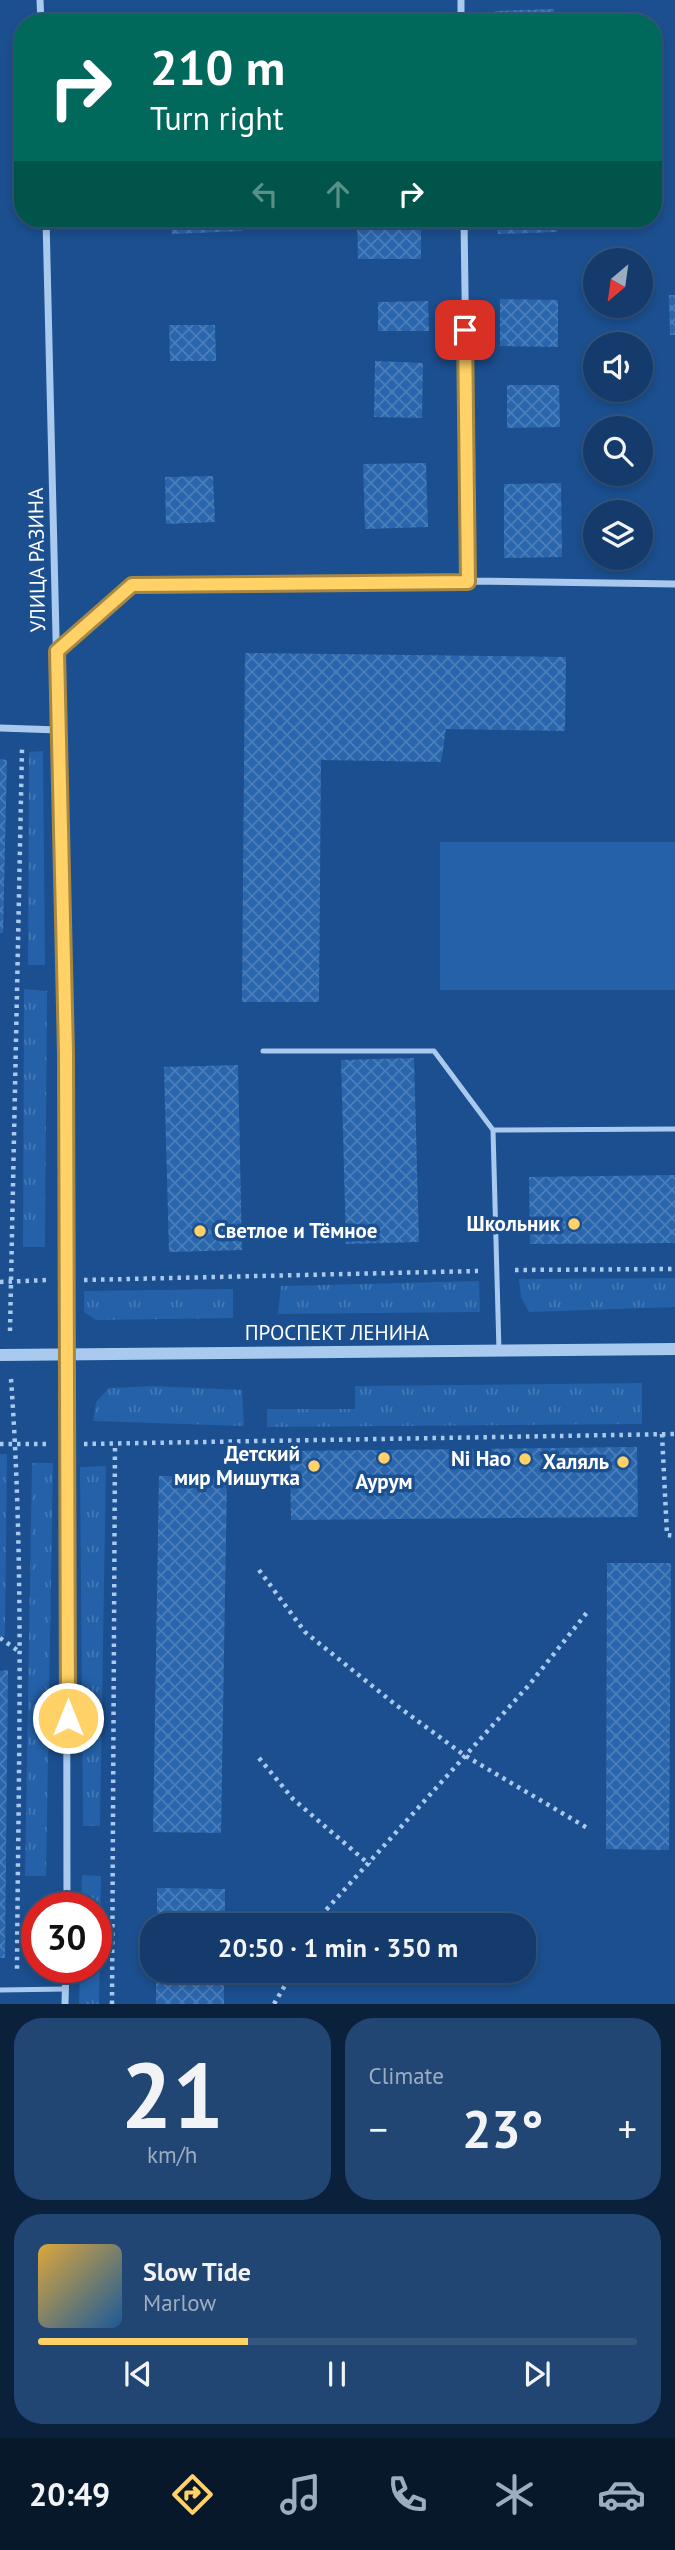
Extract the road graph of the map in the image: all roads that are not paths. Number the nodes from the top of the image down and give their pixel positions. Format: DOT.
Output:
graph roads {
  1 [pos="46,228"];
  2 [pos="464,228"];
  3 [pos="468,582"];
  4 [pos="675,584"];
  5 [pos="57,651"];
  6 [pos="0,727"];
  7 [pos="59,730"];
  8 [pos="263,1051"];
  9 [pos="675,1129"];
  10 [pos="493,1130"];
  11 [pos="675,1349"];
  12 [pos="499,1350"];
  13 [pos="68,1354"];
  14 [pos="0,1355"];
  15 [pos="68,1892"];
  16 [pos="66,1983"];
  17 [pos="66,1989"];
  18 [pos="0,1990"];
  19 [pos="65,2004"];
  1 -- 5 [label="street, УЛИЦА РАЗИНА"];
  2 -- 3 [label="street"];
  3 -- 4 [label="street"];
  3 -- 5 [label="street"];
  5 -- 7 [label="street, УЛИЦА РАЗИНА"];
  6 -- 7 [label="street"];
  7 -- 13 [label="street, УЛИЦА РАЗИНА"];
  8 -- 10 [label="lane"];
  9 -- 10 [label="lane"];
  10 -- 12 [label="lane"];
  11 -- 12 [label="street, ПРОСПЕКТ ЛЕНИНА"];
  12 -- 13 [label="street, ПРОСПЕКТ ЛЕНИНА"];
  13 -- 14 [label="street, ПРОСПЕКТ ЛЕНИНА"];
  13 -- 15 [label="street, УЛИЦА РАЗИНА"];
  16 -- 17 [label="street"];
  17 -- 18 [label="lane"];
  17 -- 19 [label="street"];
}
